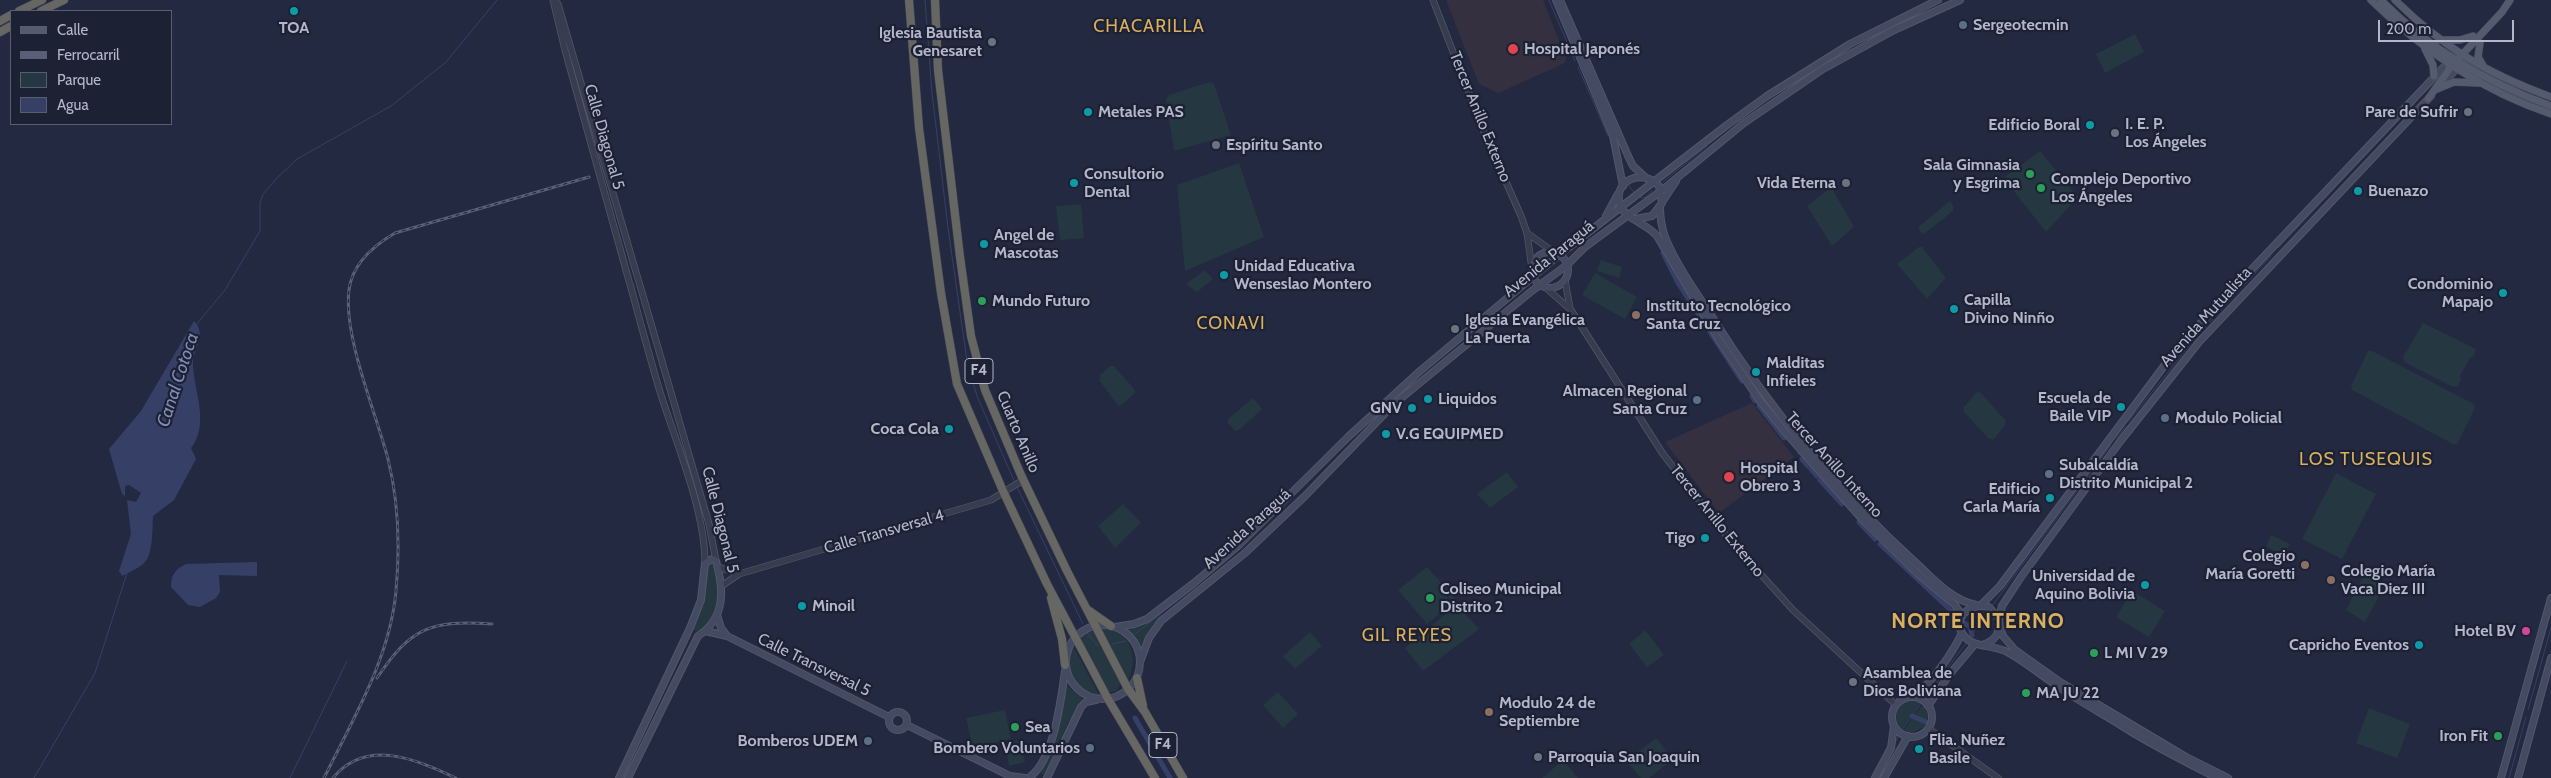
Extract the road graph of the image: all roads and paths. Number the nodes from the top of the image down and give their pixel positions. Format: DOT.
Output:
graph roads {
  1 [pos="42,0"];
  2 [pos="64,0"];
  3 [pos="554,0"];
  4 [pos="909,0"];
  5 [pos="935,0"];
  6 [pos="1433,0"];
  7 [pos="1558,0"];
  8 [pos="1938,0"];
  9 [pos="1960,0"];
  10 [pos="2371,0"];
  11 [pos="2381,0"];
  12 [pos="2395,0"];
  13 [pos="2510,0"];
  14 [pos="21,10"];
  15 [pos="43,10"];
  16 [pos="2473,36"];
  17 [pos="2442,42"];
  18 [pos="2480,44"];
  19 [pos="2423,46"];
  20 [pos="1580,62"];
  21 [pos="2457,62"];
  22 [pos="2488,70"];
  23 [pos="2434,76"];
  24 [pos="2483,83"];
  25 [pos="2437,89"];
  26 [pos="2421,90"];
  27 [pos="2551,97"];
  28 [pos="2428,98"];
  29 [pos="2551,106"];
  30 [pos="1607,108"];
  31 [pos="2551,114"];
  32 [pos="591,128"];
  33 [pos="1681,173"];
  34 [pos="1645,177"];
  35 [pos="1654,181"];
  36 [pos="1621,188"];
  37 [pos="1661,192"];
  38 [pos="1661,205"];
  39 [pos="1621,207"];
  40 [pos="1632,219"];
  41 [pos="1602,222"];
  42 [pos="1527,233"];
  43 [pos="2274,252"];
  44 [pos="1557,254"];
  45 [pos="1567,265"];
  46 [pos="1532,273"];
  47 [pos="1679,275"];
  48 [pos="639,280"];
  49 [pos="1564,280"];
  50 [pos="630,283"];
  51 [pos="1542,286"];
  52 [pos="1570,310"];
  53 [pos="1724,336"];
  54 [pos="1733,350"];
  55 [pos="1762,401"];
  56 [pos="2123,422"];
  57 [pos="2130,427"];
  58 [pos="685,443"];
  59 [pos="678,445"];
  60 [pos="1797,446"];
  61 [pos="1808,449"];
  62 [pos="1829,474"];
  63 [pos="1019,481"];
  64 [pos="1006,489"];
  65 [pos="1855,512"];
  66 [pos="1865,513"];
  67 [pos="1882,538"];
  68 [pos="704,544"];
  69 [pos="712,544"];
  70 [pos="705,563"];
  71 [pos="717,564"];
  72 [pos="740,574"];
  73 [pos="1928,574"];
  74 [pos="1047,584"];
  75 [pos="723,585"];
  76 [pos="2551,598"];
  77 [pos="1979,605"];
  78 [pos="1085,607"];
  79 [pos="717,615"];
  80 [pos="1962,616"];
  81 [pos="2000,623"];
  82 [pos="1095,626"];
  83 [pos="1113,627"];
  84 [pos="690,628"];
  85 [pos="706,631"];
  86 [pos="1962,633"];
  87 [pos="698,636"];
  88 [pos="727,636"];
  89 [pos="1075,637"];
  90 [pos="1978,644"];
  91 [pos="2551,658"];
  92 [pos="1140,662"];
  93 [pos="1065,666"];
  94 [pos="1137,678"];
  95 [pos="1128,690"];
  96 [pos="660,691"];
  97 [pos="668,696"];
  98 [pos="1915,697"];
  99 [pos="1099,699"];
  100 [pos="1108,699"];
  101 [pos="1896,705"];
  102 [pos="1928,706"];
  103 [pos="1145,712"];
  104 [pos="889,717"];
  105 [pos="907,725"];
  106 [pos="1894,726"];
  107 [pos="1928,728"];
  108 [pos="1908,736"];
  109 [pos="1011,777"];
  110 [pos="1028,777"];
  111 [pos="619,778"];
  112 [pos="628,778"];
  113 [pos="1043,778"];
  114 [pos="1047,778"];
  115 [pos="1155,778"];
  116 [pos="1183,778"];
  117 [pos="1875,778"];
  118 [pos="1884,778"];
  119 [pos="1998,778"];
  120 [pos="2217,778"];
  121 [pos="2228,778"];
  122 [pos="2501,778"];
  123 [pos="2518,778"];
  1 -- 14 [label="highway"];
  2 -- 15 [label="highway"];
  3 -- 32 [label="street, Calle Diagonal 5"];
  4 -- 64 [label="highway, F4"];
  5 -- 63 [label="highway, Cuarto Anillo / F4"];
  6 -- 42 [label="street, Tercer Anillo Externo"];
  7 -- 20 [label="main road"];
  7 -- 20 [label="main road"];
  7 -- 30 [label="main road"];
  8 -- 35 [label="main road, Avenida Paraguá"];
  9 -- 33 [label="main road, Avenida Paraguá"];
  10 -- 19 [label="main road"];
  11 -- 21 [label="main road"];
  12 -- 17 [label="main road"];
  13 -- 21 [label="main road"];
  16 -- 17 [label="main road"];
  17 -- 21 [label="main road"];
  18 -- 22 [label="main road"];
  19 -- 21 [label="main road"];
  19 -- 23 [label="main road"];
  20 -- 30 [label="main road"];
  20 -- 36 [label="main road"];
  21 -- 22 [label="main road"];
  21 -- 23 [label="main road, Avenida Mutualista"];
  21 -- 24 [label="main road"];
  21 -- 25 [label="main road, Avenida Mutualista"];
  21 -- 28 [label="main road"];
  21 -- 29 [label="main road"];
  22 -- 27 [label="main road"];
  23 -- 26 [label="main road, Avenida Mutualista"];
  24 -- 25 [label="main road"];
  24 -- 31 [label="main road"];
  25 -- 28 [label="main road, Avenida Mutualista"];
  26 -- 28 [label="main road"];
  26 -- 43 [label="main road, Avenida Mutualista"];
  28 -- 43 [label="main road, Avenida Mutualista"];
  30 -- 34 [label="main road"];
  32 -- 48 [label="street, Calle Diagonal 5"];
  32 -- 50 [label="street, Calle Diagonal 5"];
  33 -- 37 [label="main road, Avenida Paraguá"];
  33 -- 38 [label="main road"];
  34 -- 35 [label="main road"];
  34 -- 36 [label="main road"];
  35 -- 37 [label="main road, Tercer Anillo Interno"];
  35 -- 39 [label="main road, Avenida Paraguá"];
  36 -- 39 [label="main road"];
  36 -- 41 [label="main road"];
  37 -- 38 [label="main road, Tercer Anillo Interno"];
  37 -- 40 [label="main road, Avenida Paraguá"];
  38 -- 40 [label="main road"];
  38 -- 53 [label="main road, Tercer Anillo Interno"];
  39 -- 40 [label="main road, Tercer Anillo Interno"];
  39 -- 41 [label="main road, Avenida Paraguá"];
  40 -- 45 [label="main road, Avenida Paraguá"];
  40 -- 47 [label="main road, Tercer Anillo Interno"];
  41 -- 44 [label="main road, Avenida Paraguá"];
  42 -- 44 [label="street"];
  42 -- 46 [label="street, Tercer Anillo Externo"];
  43 -- 56 [label="main road, Avenida Mutualista"];
  43 -- 57 [label="main road, Avenida Mutualista"];
  44 -- 45 [label="main road"];
  44 -- 46 [label="main road, Avenida Paraguá"];
  44 -- 46 [label="main road"];
  45 -- 49 [label="main road"];
  45 -- 51 [label="main road, Avenida Paraguá"];
  46 -- 51 [label="main road"];
  46 -- 83 [label="main road, Avenida Paraguá"];
  47 -- 53 [label="main road"];
  47 -- 55 [label="main road, Tercer Anillo Interno"];
  48 -- 50 [label="street"];
  48 -- 58 [label="street, Calle Diagonal 5"];
  49 -- 51 [label="main road"];
  49 -- 52 [label="street, Tercer Anillo Externo"];
  50 -- 59 [label="street, Calle Diagonal 5"];
  51 -- 52 [label="street, Tercer Anillo Externo"];
  51 -- 92 [label="main road, Avenida Paraguá"];
  52 -- 101 [label="street, Tercer Anillo Externo"];
  53 -- 54 [label="main road, Tercer Anillo Interno"];
  54 -- 55 [label="main road"];
  54 -- 61 [label="main road, Tercer Anillo Interno"];
  55 -- 60 [label="main road, Tercer Anillo Interno"];
  55 -- 61 [label="main road"];
  56 -- 57 [label="main road"];
  56 -- 77 [label="main road, Avenida Mutualista"];
  57 -- 81 [label="main road, Avenida Mutualista"];
  58 -- 59 [label="street"];
  58 -- 69 [label="street, Calle Diagonal 5"];
  59 -- 68 [label="street, Calle Diagonal 5"];
  60 -- 62 [label="main road"];
  60 -- 65 [label="main road, Tercer Anillo Interno"];
  61 -- 62 [label="main road, Tercer Anillo Interno"];
  62 -- 65 [label="main road"];
  62 -- 66 [label="main road, Tercer Anillo Interno"];
  63 -- 64 [label="street, Calle Transversal 4"];
  63 -- 78 [label="highway, Cuarto Anillo / F4"];
  64 -- 72 [label="street, Calle Transversal 4"];
  64 -- 74 [label="highway, F4"];
  65 -- 67 [label="main road, Tercer Anillo Interno"];
  66 -- 67 [label="main road"];
  66 -- 73 [label="main road, Tercer Anillo Interno"];
  67 -- 73 [label="main road"];
  67 -- 80 [label="main road, Tercer Anillo Interno"];
  68 -- 69 [label="street"];
  68 -- 70 [label="street, Calle Diagonal 5"];
  69 -- 71 [label="street, Calle Diagonal 5"];
  70 -- 71 [label="main road"];
  70 -- 84 [label="main road, Calle Diagonal 5"];
  71 -- 72 [label="street"];
  71 -- 75 [label="main road, Calle Diagonal 5"];
  72 -- 75 [label="street, Calle Transversal 4"];
  73 -- 77 [label="main road, Tercer Anillo Interno"];
  74 -- 89 [label="highway, F4"];
  74 -- 93 [label="highway"];
  75 -- 79 [label="main road, Calle Diagonal 5"];
  76 -- 122 [label="main road"];
  77 -- 80 [label="main road"];
  77 -- 81 [label="main road"];
  78 -- 82 [label="highway, Cuarto Anillo / F4"];
  78 -- 83 [label="highway"];
  79 -- 85 [label="main road, Calle Diagonal 5"];
  79 -- 88 [label="main road"];
  80 -- 86 [label="main road"];
  81 -- 90 [label="main road"];
  81 -- 121 [label="main road"];
  82 -- 83 [label="main road, Avenida Paraguá"];
  82 -- 89 [label="main road"];
  82 -- 95 [label="highway, Cuarto Anillo / F4"];
  83 -- 92 [label="main road"];
  84 -- 87 [label="main road"];
  84 -- 96 [label="main road, Calle Diagonal 5"];
  85 -- 87 [label="main road, Calle Diagonal 5"];
  85 -- 88 [label="main road, Calle Transversal 5"];
  86 -- 90 [label="main road"];
  86 -- 98 [label="main road"];
  87 -- 97 [label="main road"];
  88 -- 104 [label="main road, Calle Transversal 5"];
  89 -- 93 [label="main road"];
  89 -- 100 [label="highway, F4"];
  90 -- 102 [label="main road"];
  90 -- 120 [label="main road"];
  91 -- 123 [label="main road"];
  92 -- 94 [label="main road, Avenida Paraguá"];
  93 -- 99 [label="main road"];
  93 -- 110 [label="main road"];
  94 -- 95 [label="main road"];
  94 -- 103 [label="highway"];
  95 -- 100 [label="main road"];
  95 -- 103 [label="highway, Cuarto Anillo / F4"];
  96 -- 97 [label="street"];
  96 -- 111 [label="main road, Calle Diagonal 5"];
  97 -- 112 [label="main road"];
  98 -- 101 [label="main road"];
  98 -- 102 [label="main road"];
  99 -- 100 [label="main road"];
  99 -- 114 [label="main road"];
  100 -- 115 [label="highway, F4"];
  101 -- 106 [label="main road"];
  102 -- 107 [label="main road"];
  103 -- 116 [label="highway, Cuarto Anillo / F4"];
  104 -- 105 [label="main road"];
  104 -- 105 [label="main road"];
  105 -- 109 [label="main road"];
  106 -- 108 [label="main road"];
  106 -- 117 [label="main road"];
  107 -- 108 [label="main road"];
  107 -- 119 [label="street"];
  108 -- 118 [label="main road"];
  109 -- 110 [label="main road"];
  110 -- 113 [label="main road"];
}
